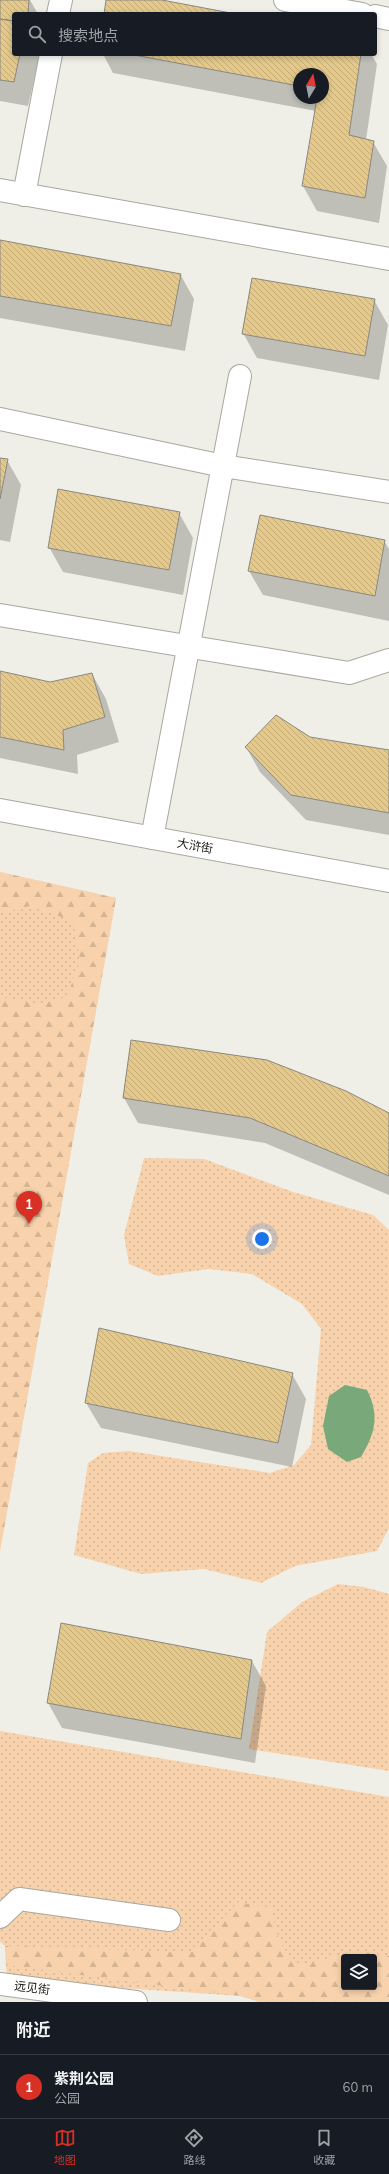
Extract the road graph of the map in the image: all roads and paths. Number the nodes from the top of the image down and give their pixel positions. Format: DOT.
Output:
graph roads {
  1 [pos="60,0"];
  2 [pos="285,0"];
  3 [pos="58,12"];
  4 [pos="351,12"];
  5 [pos="377,16"];
  6 [pos="389,19"];
  7 [pos="50,56"];
  8 [pos="0,190"];
  9 [pos="24,195"];
  10 [pos="389,259"];
  11 [pos="240,376"];
  12 [pos="0,420"];
  13 [pos="223,466"];
  14 [pos="389,492"];
  15 [pos="0,615"];
  16 [pos="188,647"];
  17 [pos="389,660"];
  18 [pos="0,810"];
  19 [pos="152,838"];
  20 [pos="389,882"];
  21 [pos="0,1917"];
  22 [pos="169,1920"];
  23 [pos="0,1984"];
  24 [pos="136,2002"];
  1 -- 3 [label="street"];
  2 -- 4 [label="street"];
  5 -- 6 [label="street"];
  7 -- 9 [label="street"];
  8 -- 9 [label="street"];
  9 -- 10 [label="street"];
  11 -- 13 [label="street"];
  12 -- 13 [label="street"];
  13 -- 14 [label="street"];
  13 -- 16 [label="street"];
  15 -- 16 [label="street"];
  16 -- 17 [label="street"];
  16 -- 19 [label="street"];
  18 -- 19 [label="street, 大浒街"];
  19 -- 20 [label="street, 大浒街"];
  21 -- 22 [label="street"];
  23 -- 24 [label="street, 远见街"];
}
